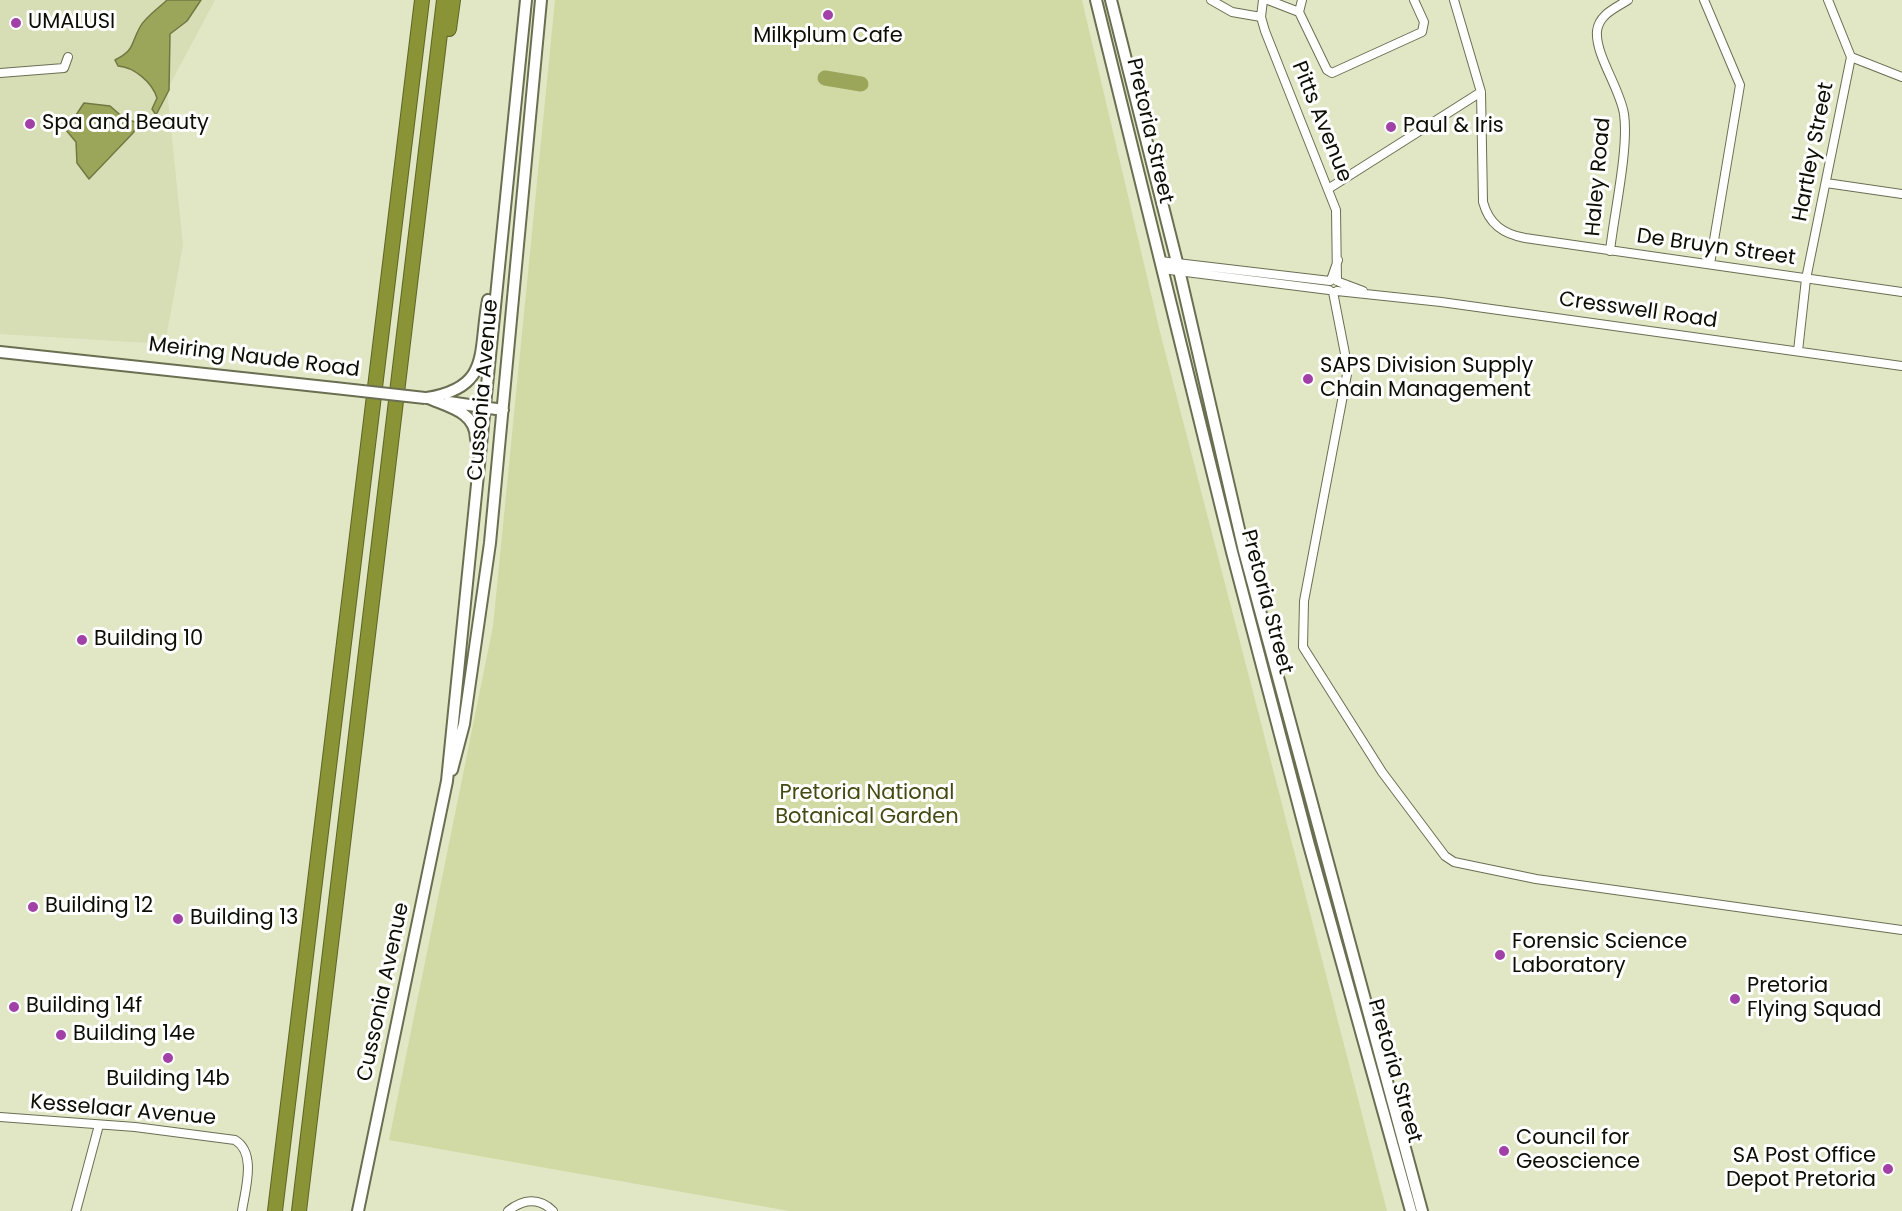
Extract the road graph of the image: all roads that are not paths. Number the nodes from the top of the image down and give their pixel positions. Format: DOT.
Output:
graph roads {
  1 [pos="421,0"];
  2 [pos="444,0"];
  3 [pos="453,0"];
  4 [pos="526,0"];
  5 [pos="541,0"];
  6 [pos="1096,0"];
  7 [pos="1111,0"];
  8 [pos="1211,0"];
  9 [pos="1263,0"];
  10 [pos="1268,0"];
  11 [pos="1302,0"];
  12 [pos="1414,0"];
  13 [pos="1454,0"];
  14 [pos="1628,0"];
  15 [pos="1704,0"];
  16 [pos="1828,0"];
  17 [pos="1299,12"];
  18 [pos="1261,17"];
  19 [pos="68,57"];
  20 [pos="1851,57"];
  21 [pos="0,73"];
  22 [pos="1902,77"];
  23 [pos="1481,92"];
  24 [pos="1826,183"];
  25 [pos="1328,189"];
  26 [pos="1902,194"];
  27 [pos="1610,251"];
  28 [pos="1710,264"];
  29 [pos="1161,265"];
  30 [pos="1178,267"];
  31 [pos="1806,279"];
  32 [pos="1334,281"];
  33 [pos="497,284"];
  34 [pos="1333,291"];
  35 [pos="1902,292"];
  36 [pos="1370,294"];
  37 [pos="1798,351"];
  38 [pos="0,352"];
  39 [pos="1902,366"];
  40 [pos="426,398"];
  41 [pos="483,408"];
  42 [pos="503,410"];
  43 [pos="390,437"];
  44 [pos="477,472"];
  45 [pos="447,781"];
  46 [pos="1902,930"];
  47 [pos="0,1118"];
  48 [pos="99,1125"];
  49 [pos="76,1211"];
  50 [pos="242,1211"];
  51 [pos="275,1211"];
  52 [pos="299,1211"];
  53 [pos="358,1211"];
  54 [pos="508,1211"];
  55 [pos="553,1211"];
  56 [pos="1411,1211"];
  57 [pos="1422,1211"];
  1 -- 51 [label="highway"];
  2 -- 43 [label="highway"];
  3 -- 43 [label="highway"];
  4 -- 33 [label="main road, Cussonia Avenue"];
  5 -- 42 [label="main road, Cussonia Avenue"];
  6 -- 29 [label="main road, Pretoria Street"];
  7 -- 30 [label="main road, Pretoria Street"];
  8 -- 18 [label="street"];
  9 -- 18 [label="street, Pitts Avenue"];
  10 -- 17 [label="street"];
  11 -- 17 [label="street"];
  12 -- 17 [label="street"];
  13 -- 23 [label="street, De Bruyn Street"];
  14 -- 27 [label="street, Haley Road"];
  15 -- 28 [label="street"];
  16 -- 20 [label="street, Hartley Street"];
  18 -- 25 [label="street, Pitts Avenue"];
  19 -- 21 [label="street"];
  20 -- 22 [label="street"];
  20 -- 24 [label="street, Hartley Street"];
  23 -- 25 [label="street"];
  23 -- 27 [label="street, De Bruyn Street"];
  24 -- 26 [label="street"];
  24 -- 31 [label="street, Hartley Street"];
  25 -- 32 [label="street, Pitts Avenue"];
  27 -- 28 [label="street, De Bruyn Street"];
  28 -- 31 [label="street, De Bruyn Street"];
  29 -- 30 [label="street, Cresswell Road"];
  29 -- 56 [label="main road, Pretoria Street"];
  30 -- 32 [label="street, Cresswell Road"];
  30 -- 34 [label="street, Cresswell Road"];
  30 -- 57 [label="main road, Pretoria Street"];
  31 -- 35 [label="street, De Bruyn Street"];
  31 -- 37 [label="street, Hartley Street"];
  32 -- 34 [label="street, Pitts Avenue"];
  32 -- 36 [label="street, Cresswell Road"];
  33 -- 40 [label="main road"];
  33 -- 41 [label="main road, Cussonia Avenue"];
  34 -- 36 [label="street, Cresswell Road"];
  34 -- 46 [label="street, Pitts Avenue"];
  36 -- 37 [label="street, Cresswell Road"];
  37 -- 39 [label="street, Cresswell Road"];
  38 -- 40 [label="main road, Meiring Naude Road, bridge"];
  40 -- 41 [label="main road, Meiring Naude Road"];
  40 -- 44 [label="main road"];
  41 -- 42 [label="main road, Meiring Naude Road"];
  41 -- 44 [label="main road, Cussonia Avenue"];
  42 -- 45 [label="main road, Cussonia Avenue"];
  43 -- 52 [label="highway"];
  44 -- 45 [label="main road, Cussonia Avenue"];
  45 -- 53 [label="main road, Cussonia Avenue"];
  47 -- 48 [label="street, Kesselaar Avenue"];
  48 -- 49 [label="street"];
  48 -- 50 [label="street, Kesselaar Avenue"];
  54 -- 55 [label="street"];
}
